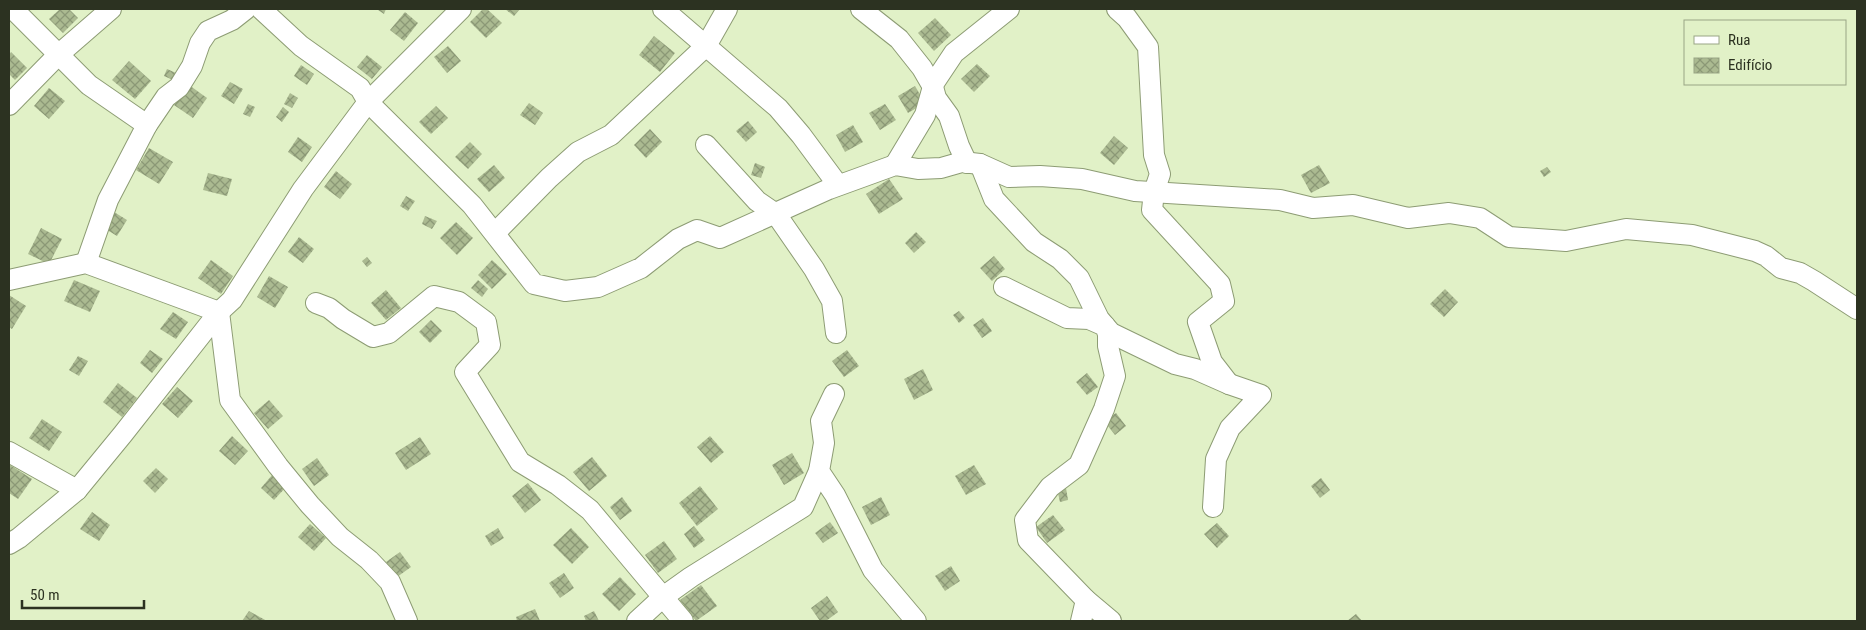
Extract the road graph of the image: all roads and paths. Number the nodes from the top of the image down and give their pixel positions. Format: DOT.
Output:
graph roads {
  1 [pos="14,9"];
  2 [pos="111,9"];
  3 [pos="246,9"];
  4 [pos="261,9"];
  5 [pos="461,9"];
  6 [pos="663,9"];
  7 [pos="728,9"];
  8 [pos="862,9"];
  9 [pos="1009,9"];
  10 [pos="1117,9"];
  11 [pos="706,46"];
  12 [pos="58,55"];
  13 [pos="933,87"];
  14 [pos="368,102"];
  15 [pos="9,105"];
  16 [pos="147,125"];
  17 [pos="706,145"];
  18 [pos="974,163"];
  19 [pos="896,165"];
  20 [pos="838,186"];
  21 [pos="1154,192"];
  22 [pos="776,214"];
  23 [pos="495,233"];
  24 [pos="86,263"];
  25 [pos="9,280"];
  26 [pos="1004,287"];
  27 [pos="316,303"];
  28 [pos="1857,309"];
  29 [pos="218,312"];
  30 [pos="1105,326"];
  31 [pos="836,333"];
  32 [pos="1229,384"];
  33 [pos="834,394"];
  34 [pos="9,452"];
  35 [pos="819,471"];
  36 [pos="77,490"];
  37 [pos="1213,506"];
  38 [pos="9,544"];
  39 [pos="663,597"];
  40 [pos="1086,600"];
  41 [pos="407,621"];
  42 [pos="637,621"];
  43 [pos="683,621"];
  44 [pos="916,621"];
  45 [pos="1081,621"];
  46 [pos="1111,621"];
  1 -- 12 [label="street"];
  2 -- 12 [label="street"];
  3 -- 16 [label="street"];
  4 -- 14 [label="street"];
  5 -- 14 [label="street"];
  6 -- 11 [label="street"];
  7 -- 11 [label="street"];
  8 -- 13 [label="street"];
  9 -- 13 [label="street"];
  10 -- 21 [label="street"];
  11 -- 20 [label="street"];
  11 -- 23 [label="street"];
  12 -- 15 [label="street"];
  12 -- 16 [label="street"];
  13 -- 18 [label="street"];
  13 -- 19 [label="street"];
  14 -- 23 [label="street"];
  14 -- 29 [label="street"];
  16 -- 24 [label="street"];
  17 -- 22 [label="street"];
  18 -- 19 [label="street"];
  18 -- 21 [label="street"];
  18 -- 30 [label="street"];
  19 -- 20 [label="street"];
  20 -- 22 [label="street"];
  21 -- 28 [label="street"];
  21 -- 32 [label="street"];
  22 -- 23 [label="street"];
  22 -- 31 [label="street"];
  24 -- 25 [label="street"];
  24 -- 29 [label="street"];
  26 -- 30 [label="street"];
  27 -- 39 [label="street"];
  29 -- 36 [label="street"];
  29 -- 41 [label="street"];
  30 -- 32 [label="street"];
  30 -- 40 [label="street"];
  32 -- 37 [label="street"];
  33 -- 35 [label="street"];
  34 -- 36 [label="street"];
  35 -- 39 [label="street"];
  35 -- 44 [label="street"];
  36 -- 38 [label="street"];
  39 -- 42 [label="street"];
  39 -- 43 [label="street"];
  40 -- 45 [label="street"];
  40 -- 46 [label="street"];
}
